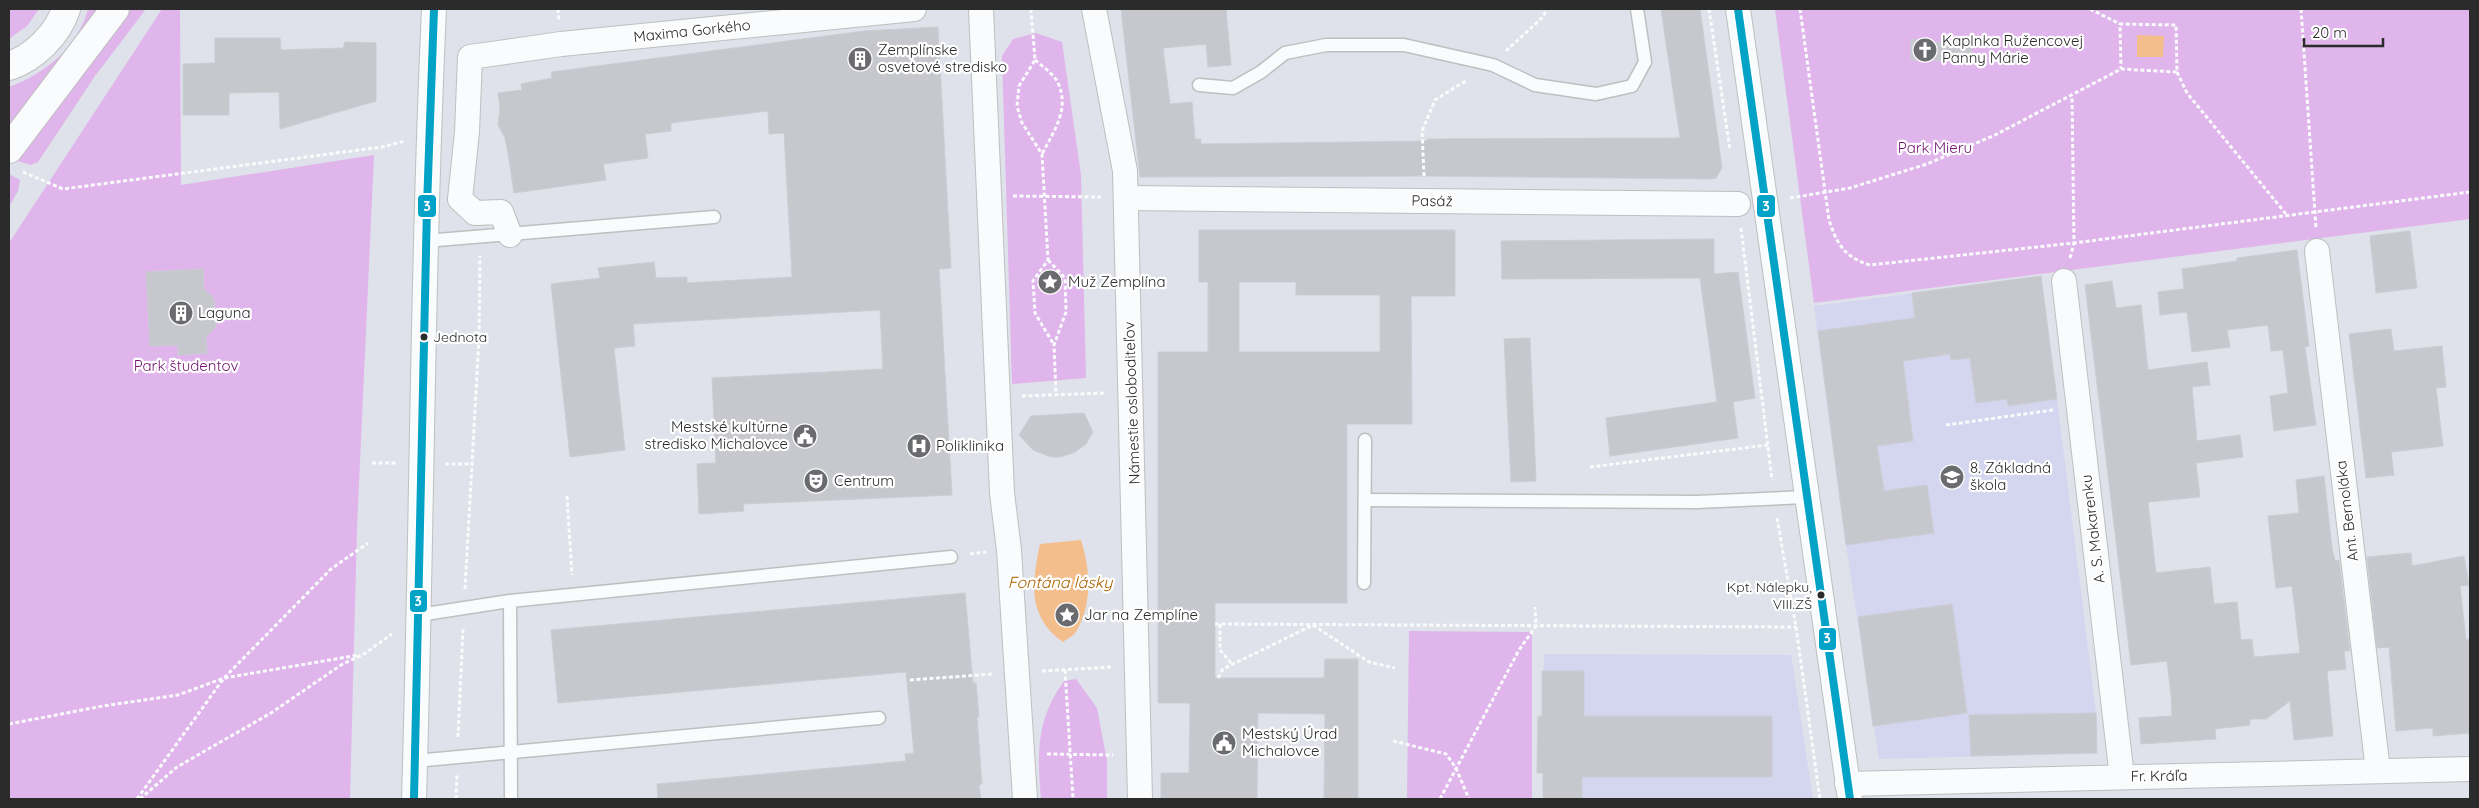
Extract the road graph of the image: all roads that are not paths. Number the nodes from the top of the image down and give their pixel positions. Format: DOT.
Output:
graph roads {
  1 [pos="66,9"];
  2 [pos="115,9"];
  3 [pos="434,9"];
  4 [pos="914,9"];
  5 [pos="981,9"];
  6 [pos="1094,9"];
  7 [pos="1637,9"];
  8 [pos="1738,9"];
  9 [pos="9,66"];
  10 [pos="1199,85"];
  11 [pos="9,149"];
  12 [pos="1126,198"];
  13 [pos="1738,204"];
  14 [pos="714,218"];
  15 [pos="510,234"];
  16 [pos="425,241"];
  17 [pos="2317,251"];
  18 [pos="2064,281"];
  19 [pos="1365,440"];
  20 [pos="1806,497"];
  21 [pos="1365,500"];
  22 [pos="951,556"];
  23 [pos="1364,583"];
  24 [pos="510,601"];
  25 [pos="419,615"];
  26 [pos="879,718"];
  27 [pos="509,752"];
  28 [pos="415,761"];
  29 [pos="2470,769"];
  30 [pos="2378,771"];
  31 [pos="2122,777"];
  32 [pos="1849,792"];
  33 [pos="414,799"];
  34 [pos="511,799"];
  35 [pos="1024,799"];
  36 [pos="1140,799"];
  1 -- 9 [label="street"];
  2 -- 11 [label="street"];
  3 -- 16 [label="street"];
  4 -- 15 [label="street, Maxima Gorkého"];
  5 -- 35 [label="street"];
  6 -- 12 [label="street, Námestie osloboditeľov"];
  7 -- 10 [label="lane"];
  8 -- 20 [label="street"];
  12 -- 13 [label="street, Pasáž"];
  12 -- 36 [label="street, Námestie osloboditeľov"];
  14 -- 15 [label="lane"];
  15 -- 16 [label="lane"];
  16 -- 25 [label="street"];
  17 -- 30 [label="street, Ant. Bernoláka"];
  18 -- 31 [label="street, A. S. Makarenku"];
  19 -- 21 [label="lane"];
  20 -- 21 [label="lane"];
  20 -- 32 [label="street"];
  21 -- 23 [label="lane"];
  22 -- 24 [label="lane"];
  24 -- 25 [label="lane"];
  24 -- 27 [label="lane"];
  25 -- 28 [label="street"];
  26 -- 27 [label="lane"];
  27 -- 28 [label="lane"];
  27 -- 34 [label="lane"];
  28 -- 33 [label="street"];
  29 -- 30 [label="street, Fr. Kráľa"];
  30 -- 31 [label="street, Fr. Kráľa"];
  31 -- 32 [label="street, Fr. Kráľa"];
}
